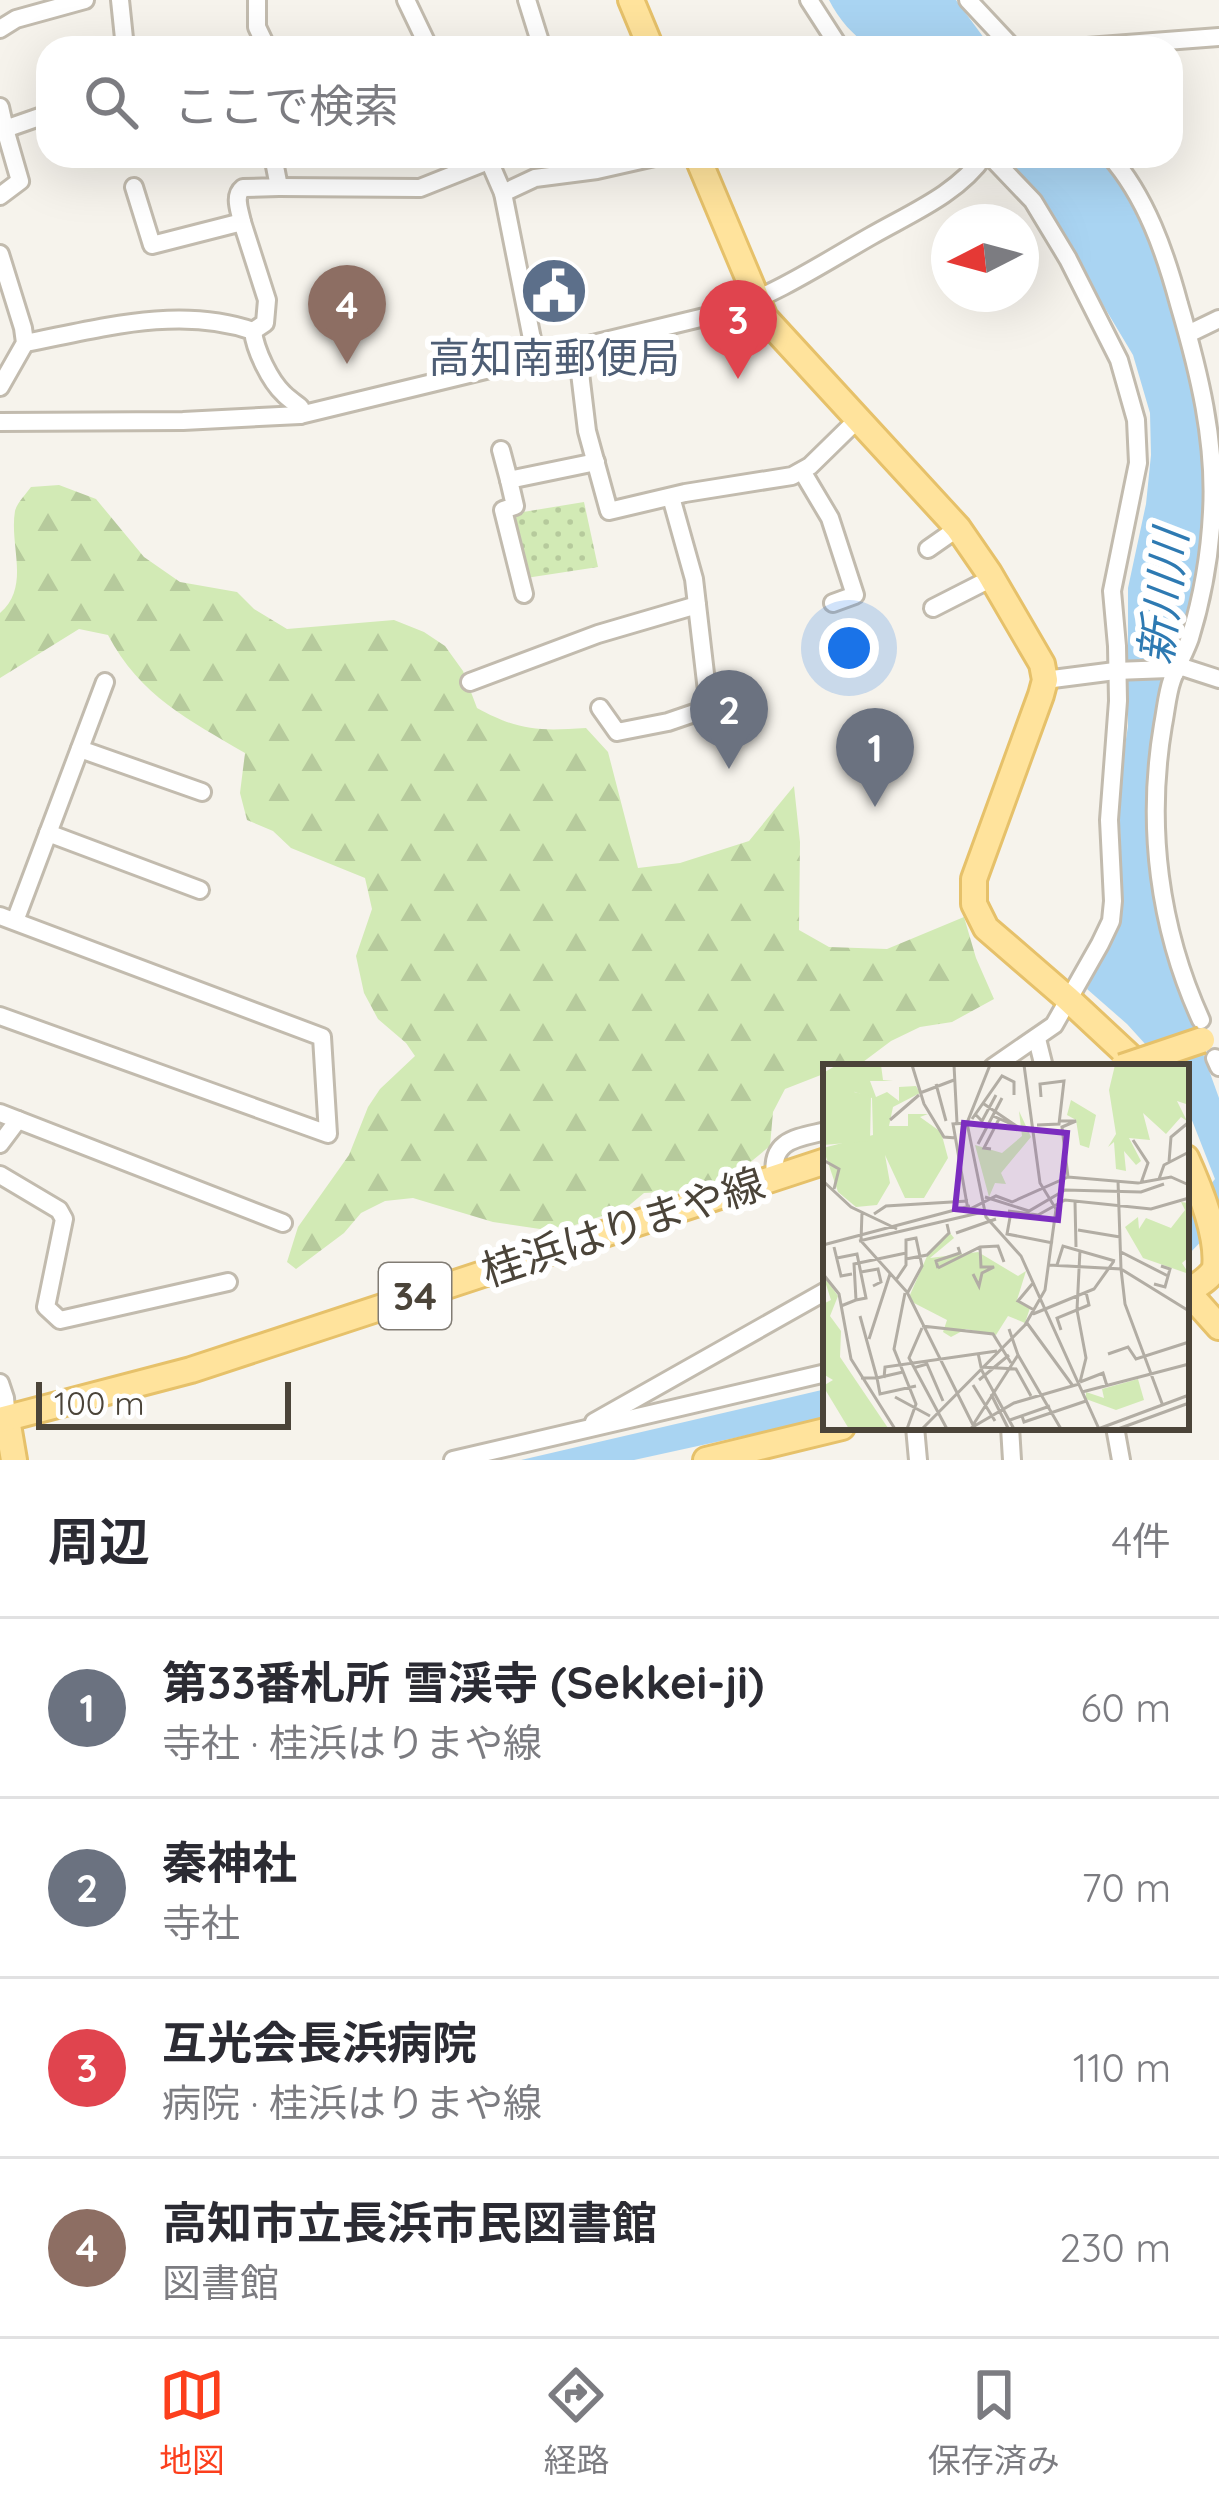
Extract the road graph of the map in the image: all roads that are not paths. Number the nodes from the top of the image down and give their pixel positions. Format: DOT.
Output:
graph roads {
  1 [pos="85,0"];
  2 [pos="120,0"];
  3 [pos="256,0"];
  4 [pos="406,0"];
  5 [pos="527,0"];
  6 [pos="631,0"];
  7 [pos="809,0"];
  8 [pos="968,0"];
  9 [pos="0,28"];
  10 [pos="124,36"];
  11 [pos="261,36"];
  12 [pos="423,36"];
  13 [pos="538,36"];
  14 [pos="646,36"];
  15 [pos="832,36"];
  16 [pos="1001,36"];
  17 [pos="1219,37"];
  18 [pos="1183,40"];
  19 [pos="0,106"];
  20 [pos="36,118"];
  21 [pos="5,129"];
  22 [pos="276,168"];
  23 [pos="473,168"];
  24 [pos="492,168"];
  25 [pos="606,168"];
  26 [pos="702,168"];
  27 [pos="976,168"];
  28 [pos="999,168"];
  29 [pos="1118,168"];
  30 [pos="134,187"];
  31 [pos="279,187"];
  32 [pos="503,193"];
  33 [pos="0,196"];
  34 [pos="242,222"];
  35 [pos="0,254"];
  36 [pos="756,301"];
  37 [pos="1219,319"];
  38 [pos="253,331"];
  39 [pos="1188,334"];
  40 [pos="25,343"];
  41 [pos="577,348"];
  42 [pos="536,359"];
  43 [pos="0,387"];
  44 [pos="300,415"];
  45 [pos="859,418"];
  46 [pos="0,422"];
  47 [pos="501,450"];
  48 [pos="1215,459"];
  49 [pos="596,462"];
  50 [pos="802,471"];
  51 [pos="509,480"];
  52 [pos="671,497"];
  53 [pos="958,528"];
  54 [pos="928,549"];
  55 [pos="992,578"];
  56 [pos="524,594"];
  57 [pos="833,603"];
  58 [pos="697,605"];
  59 [pos="933,608"];
  60 [pos="1174,669"];
  61 [pos="1119,671"];
  62 [pos="1219,679"];
  63 [pos="1045,680"];
  64 [pos="105,682"];
  65 [pos="470,682"];
  66 [pos="600,708"];
  67 [pos="80,748"];
  68 [pos="202,792"];
  69 [pos="48,833"];
  70 [pos="200,890"];
  71 [pos="7,918"];
  72 [pos="1067,998"];
  73 [pos="0,1016"];
  74 [pos="1037,1039"];
  75 [pos="1211,1044"];
  76 [pos="998,1064"];
  77 [pos="1043,1064"];
  78 [pos="1134,1064"];
  79 [pos="1138,1064"];
  80 [pos="0,1113"];
  81 [pos="18,1120"];
  82 [pos="823,1132"];
  83 [pos="0,1144"];
  84 [pos="823,1162"];
  85 [pos="0,1175"];
  86 [pos="775,1176"];
  87 [pos="1191,1177"];
  88 [pos="284,1223"];
  89 [pos="1216,1227"];
  90 [pos="229,1282"];
  91 [pos="1189,1290"];
  92 [pos="823,1293"];
  93 [pos="1189,1295"];
  94 [pos="1219,1327"];
  95 [pos="823,1374"];
  96 [pos="0,1383"];
  97 [pos="3,1420"];
  98 [pos="830,1430"];
  99 [pos="915,1430"];
  100 [pos="1010,1430"];
  101 [pos="1116,1430"];
  102 [pos="578,1431"];
  103 [pos="721,1458"];
  104 [pos="14,1460"];
  105 [pos="453,1460"];
  106 [pos="918,1460"];
  107 [pos="1012,1460"];
  108 [pos="1121,1460"];
  1 -- 9 [label="street"];
  2 -- 10 [label="street"];
  3 -- 11 [label="street"];
  4 -- 12 [label="street"];
  5 -- 13 [label="street"];
  6 -- 14 [label="main road"];
  7 -- 15 [label="street"];
  8 -- 16 [label="street"];
  17 -- 18 [label="street"];
  19 -- 21 [label="street"];
  20 -- 21 [label="street"];
  21 -- 33 [label="street"];
  22 -- 31 [label="street"];
  23 -- 31 [label="street"];
  24 -- 32 [label="street"];
  25 -- 32 [label="street"];
  26 -- 36 [label="main road"];
  27 -- 36 [label="street"];
  28 -- 61 [label="street"];
  29 -- 39 [label="street"];
  30 -- 34 [label="street"];
  31 -- 34 [label="street"];
  32 -- 42 [label="street"];
  34 -- 38 [label="street"];
  35 -- 40 [label="street"];
  36 -- 41 [label="street"];
  36 -- 45 [label="main road"];
  37 -- 39 [label="street"];
  38 -- 40 [label="street"];
  38 -- 44 [label="street"];
  39 -- 48 [label="street"];
  40 -- 43 [label="street"];
  41 -- 42 [label="street"];
  41 -- 49 [label="street"];
  42 -- 44 [label="street"];
  44 -- 46 [label="street"];
  45 -- 50 [label="street"];
  45 -- 53 [label="main road"];
  47 -- 51 [label="street"];
  48 -- 60 [label="street"];
  49 -- 51 [label="street"];
  49 -- 52 [label="street"];
  50 -- 52 [label="street"];
  50 -- 57 [label="street"];
  51 -- 56 [label="street"];
  52 -- 58 [label="street"];
  53 -- 54 [label="street"];
  53 -- 55 [label="main road"];
  55 -- 59 [label="street"];
  55 -- 63 [label="main road"];
  58 -- 65 [label="street"];
  58 -- 66 [label="street"];
  60 -- 61 [label="street"];
  60 -- 62 [label="street"];
  60 -- 75 [label="street"];
  61 -- 63 [label="street"];
  61 -- 72 [label="street"];
  63 -- 72 [label="main road"];
  64 -- 67 [label="street"];
  67 -- 68 [label="street"];
  67 -- 69 [label="street"];
  69 -- 70 [label="street"];
  69 -- 71 [label="street"];
  71 -- 73 [label="street"];
  72 -- 74 [label="street"];
  72 -- 79 [label="main road"];
  74 -- 76 [label="street"];
  74 -- 77 [label="street"];
  75 -- 78 [label="main road, bridge"];
  80 -- 81 [label="street"];
  81 -- 83 [label="street"];
  81 -- 88 [label="street"];
  82 -- 86 [label="street"];
  84 -- 86 [label="main road, 桂浜はりまや線 / 34"];
  85 -- 90 [label="street"];
  86 -- 97 [label="main road, 桂浜はりまや線 / 34"];
  87 -- 89 [label="main road"];
  89 -- 91 [label="main road"];
  92 -- 102 [label="street"];
  93 -- 94 [label="main road"];
  95 -- 102 [label="street"];
  96 -- 97 [label="street"];
  97 -- 104 [label="main road"];
  98 -- 103 [label="main road"];
  99 -- 106 [label="street"];
  100 -- 107 [label="street"];
  101 -- 108 [label="street"];
  102 -- 105 [label="street"];
}
